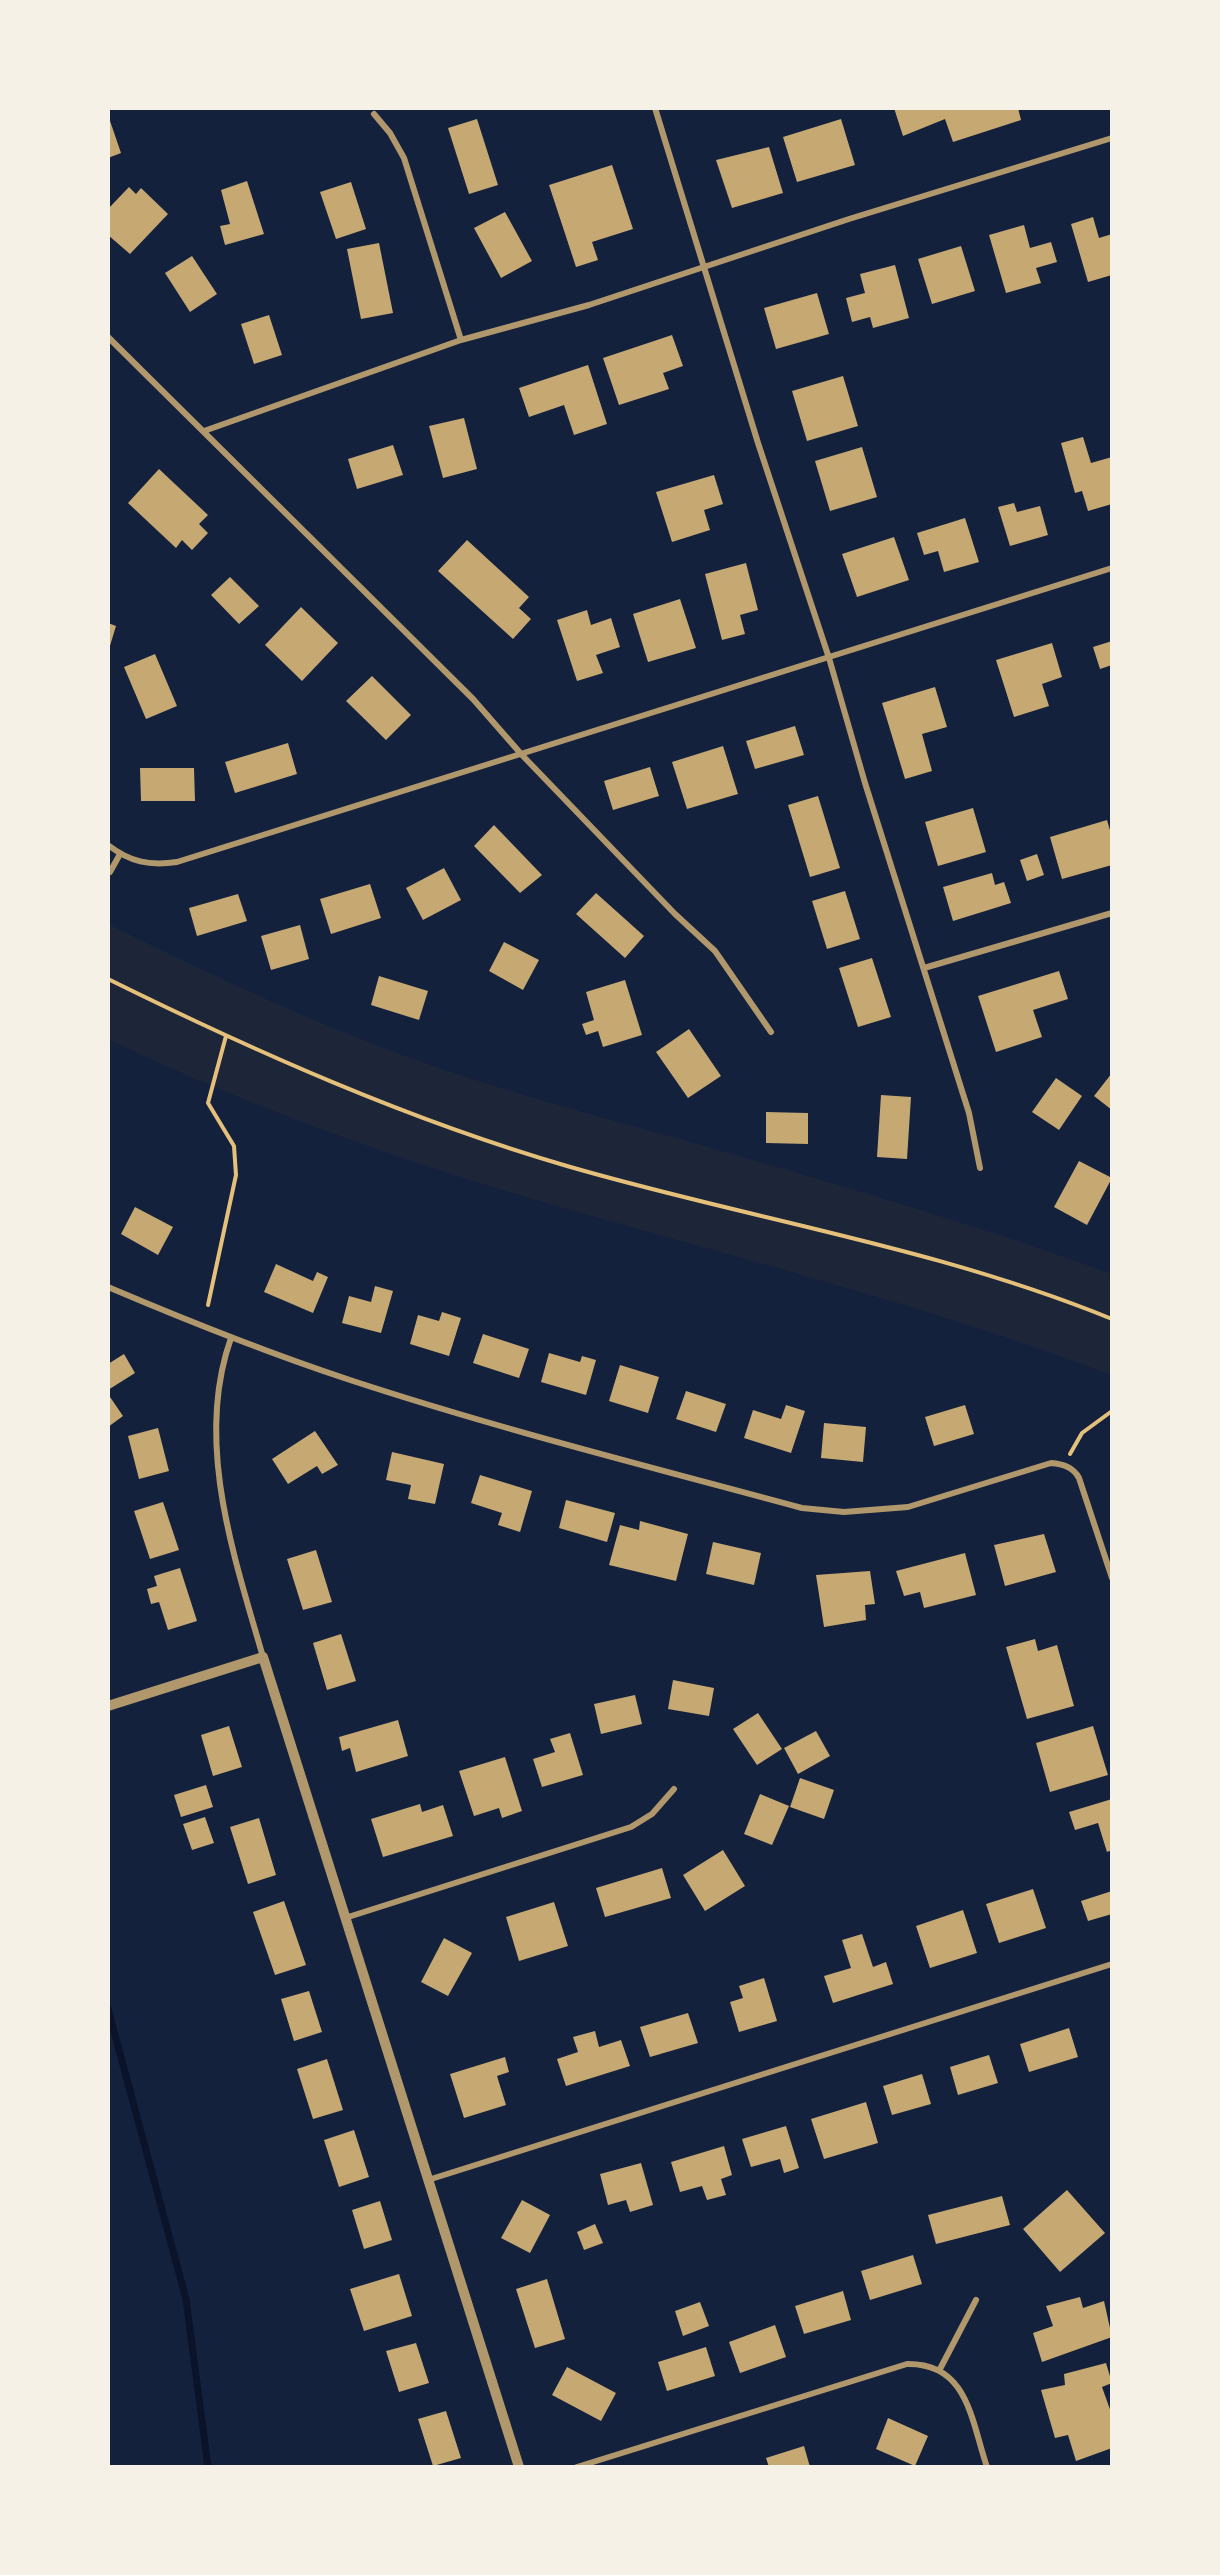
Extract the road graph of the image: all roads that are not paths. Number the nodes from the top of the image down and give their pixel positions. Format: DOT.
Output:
graph roads {
  1 [pos="655,108"];
  2 [pos="374,114"];
  3 [pos="1112,138"];
  4 [pos="704,267"];
  5 [pos="108,337"];
  6 [pos="461,340"];
  7 [pos="204,431"];
  8 [pos="1112,568"];
  9 [pos="829,657"];
  10 [pos="522,755"];
  11 [pos="108,845"];
  12 [pos="120,854"];
  13 [pos="110,873"];
  14 [pos="1112,914"];
  15 [pos="924,968"];
  16 [pos="771,1032"];
  17 [pos="980,1168"];
  18 [pos="108,1287"];
  19 [pos="231,1338"];
  20 [pos="1112,1578"];
  21 [pos="263,1657"];
  22 [pos="108,1706"];
  23 [pos="674,1790"];
  24 [pos="345,1918"];
  25 [pos="1112,1965"];
  26 [pos="428,2180"];
  27 [pos="976,2300"];
  28 [pos="940,2369"];
  29 [pos="519,2467"];
  30 [pos="578,2467"];
  31 [pos="987,2467"];
  1 -- 4 [label="street"];
  2 -- 6 [label="street"];
  3 -- 4 [label="street"];
  4 -- 6 [label="street"];
  4 -- 9 [label="street"];
  5 -- 7 [label="street"];
  6 -- 7 [label="street"];
  7 -- 10 [label="street"];
  8 -- 9 [label="street"];
  9 -- 10 [label="street"];
  9 -- 15 [label="street"];
  10 -- 12 [label="street"];
  10 -- 16 [label="street"];
  11 -- 12 [label="street"];
  12 -- 13 [label="street"];
  14 -- 15 [label="street"];
  15 -- 17 [label="street"];
  18 -- 19 [label="street"];
  19 -- 20 [label="street"];
  19 -- 21 [label="street"];
  21 -- 22 [label="street"];
  21 -- 24 [label="street"];
  23 -- 24 [label="street"];
  24 -- 26 [label="street"];
  25 -- 26 [label="street"];
  26 -- 29 [label="street"];
  27 -- 28 [label="street"];
  28 -- 30 [label="street"];
  28 -- 31 [label="street"];
}
